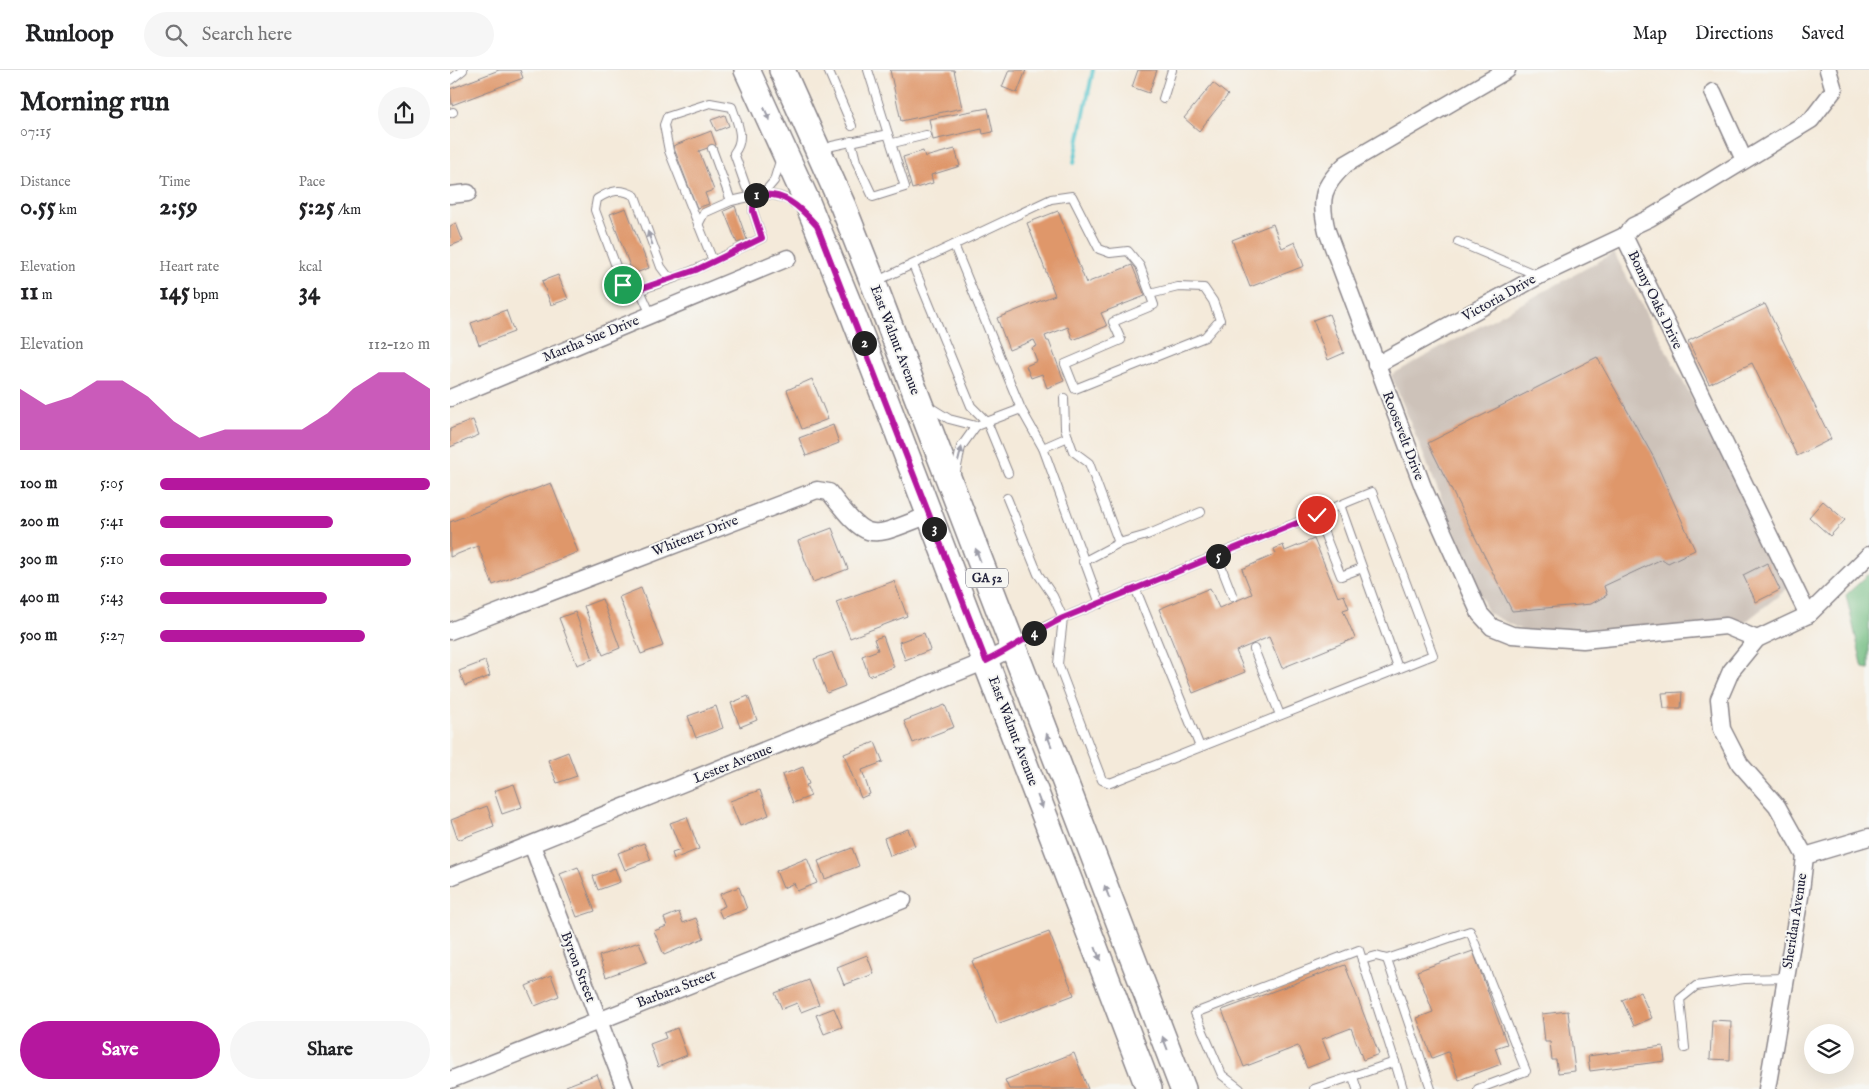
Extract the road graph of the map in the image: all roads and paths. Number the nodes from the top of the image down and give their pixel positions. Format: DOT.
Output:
graph roads {
  1 [pos="461,70"];
  2 [pos="747,70"];
  3 [pos="782,70"];
  4 [pos="828,70"];
  5 [pos="868,70"];
  6 [pos="1172,70"];
  7 [pos="1507,70"];
  8 [pos="1828,70"];
  9 [pos="450,80"];
  10 [pos="1713,92"];
  11 [pos="1163,99"];
  12 [pos="852,126"];
  13 [pos="888,134"];
  14 [pos="926,136"];
  15 [pos="851,141"];
  16 [pos="893,143"];
  17 [pos="781,144"];
  18 [pos="712,149"];
  19 [pos="819,153"];
  20 [pos="1744,160"];
  21 [pos="468,193"];
  22 [pos="450,195"];
  23 [pos="758,195"];
  24 [pos="731,201"];
  25 [pos="698,225"];
  26 [pos="817,226"];
  27 [pos="1624,236"];
  28 [pos="1458,242"];
  29 [pos="954,245"];
  30 [pos="788,258"];
  31 [pos="713,261"];
  32 [pos="913,265"];
  33 [pos="1539,276"];
  34 [pos="674,278"];
  35 [pos="873,282"];
  36 [pos="640,290"];
  37 [pos="1150,294"];
  38 [pos="650,315"];
  39 [pos="1376,366"];
  40 [pos="450,398"];
  41 [pos="1064,398"];
  42 [pos="919,400"];
  43 [pos="1021,409"];
  44 [pos="987,422"];
  45 [pos="976,426"];
  46 [pos="1068,437"];
  47 [pos="1043,448"];
  48 [pos="1008,473"];
  49 [pos="951,486"];
  50 [pos="1006,498"];
  51 [pos="1340,506"];
  52 [pos="1201,512"];
  53 [pos="929,515"];
  54 [pos="1317,515"];
  55 [pos="1119,543"];
  56 [pos="1869,554"];
  57 [pos="1217,556"];
  58 [pos="1083,562"];
  59 [pos="1362,568"];
  60 [pos="1136,590"];
  61 [pos="1233,597"];
  62 [pos="1100,604"];
  63 [pos="1808,615"];
  64 [pos="1063,618"];
  65 [pos="450,631"];
  66 [pos="1757,639"];
  67 [pos="1014,647"];
  68 [pos="1254,649"];
  69 [pos="986,661"];
  70 [pos="1398,668"];
  71 [pos="1280,715"];
  72 [pos="1200,748"];
  73 [pos="1869,838"];
  74 [pos="532,845"];
  75 [pos="1805,856"];
  76 [pos="450,878"];
  77 [pos="903,900"];
  78 [pos="1387,959"];
  79 [pos="1362,960"];
  80 [pos="1786,978"];
  81 [pos="598,1020"];
  82 [pos="1685,1048"];
  83 [pos="1395,1062"];
  84 [pos="1353,1077"];
  85 [pos="450,1080"];
  86 [pos="1184,1087"];
  87 [pos="625,1089"];
  88 [pos="1149,1089"];
  89 [pos="1240,1089"];
  90 [pos="1314,1089"];
  91 [pos="1357,1089"];
  92 [pos="1403,1089"];
  93 [pos="1431,1089"];
  94 [pos="1478,1089"];
  95 [pos="1767,1089"];
  1 -- 9 [label="lane"];
  2 -- 17 [label="main road, East Walnut Avenue / GA 52, one-way"];
  3 -- 19 [label="main road, East Walnut Avenue / GA 52"];
  4 -- 12 [label="lane"];
  5 -- 13 [label="lane"];
  6 -- 11 [label="lane"];
  7 -- 39 [label="street, Roosevelt Drive"];
  8 -- 20 [label="street, Bonny Oaks Drive"];
  10 -- 20 [label="street"];
  13 -- 15 [label="lane"];
  13 -- 16 [label="lane"];
  14 -- 16 [label="lane"];
  15 -- 16 [label="lane"];
  15 -- 19 [label="lane"];
  17 -- 23 [label="lane"];
  17 -- 26 [label="main road, East Walnut Avenue / GA 52"];
  18 -- 24 [label="lane"];
  19 -- 35 [label="main road, East Walnut Avenue / GA 52"];
  20 -- 27 [label="street, Bonny Oaks Drive"];
  21 -- 22 [label="street"];
  23 -- 24 [label="lane"];
  23 -- 25 [label="lane"];
  23 -- 26 [label="lane"];
  23 -- 31 [label="lane"];
  24 -- 25 [label="lane"];
  25 -- 31 [label="lane"];
  26 -- 53 [label="main road, East Walnut Avenue / GA 52"];
  27 -- 33 [label="street, Victoria Drive"];
  27 -- 63 [label="street, Bonny Oaks Drive"];
  28 -- 33 [label="lane"];
  29 -- 32 [label="lane"];
  29 -- 37 [label="lane"];
  29 -- 43 [label="lane"];
  30 -- 38 [label="street, Martha Sue Drive"];
  31 -- 34 [label="lane"];
  32 -- 35 [label="lane"];
  32 -- 44 [label="lane"];
  33 -- 39 [label="street, Victoria Drive"];
  34 -- 36 [label="lane"];
  34 -- 36 [label="lane, one-way"];
  35 -- 42 [label="main road, East Walnut Avenue / GA 52"];
  36 -- 38 [label="lane"];
  37 -- 37 [label="lane"];
  38 -- 40 [label="street, Martha Sue Drive"];
  39 -- 66 [label="street, Roosevelt Drive"];
  41 -- 46 [label="lane"];
  42 -- 45 [label="lane"];
  42 -- 49 [label="main road, East Walnut Avenue / GA 52"];
  43 -- 44 [label="lane"];
  43 -- 47 [label="lane"];
  44 -- 45 [label="lane"];
  44 -- 48 [label="lane"];
  49 -- 45 [label="lane, one-way"];
  46 -- 47 [label="lane"];
  46 -- 55 [label="lane"];
  47 -- 58 [label="lane"];
  67 -- 49 [label="main road, East Walnut Avenue / GA 52, one-way"];
  50 -- 64 [label="lane"];
  51 -- 54 [label="lane"];
  51 -- 59 [label="lane"];
  51 -- 70 [label="lane"];
  52 -- 55 [label="lane"];
  53 -- 65 [label="street, Whitener Drive"];
  53 -- 69 [label="main road, East Walnut Avenue / GA 52"];
  54 -- 57 [label="lane"];
  54 -- 59 [label="lane"];
  55 -- 58 [label="lane"];
  56 -- 63 [label="street"];
  57 -- 60 [label="lane"];
  57 -- 61 [label="lane"];
  58 -- 62 [label="lane"];
  59 -- 70 [label="lane"];
  60 -- 62 [label="lane"];
  60 -- 72 [label="lane"];
  62 -- 64 [label="lane"];
  63 -- 66 [label="street"];
  64 -- 67 [label="lane"];
  64 -- 72 [label="lane"];
  66 -- 75 [label="street, Sheridan Avenue"];
  67 -- 69 [label="street, Lester Avenue"];
  86 -- 67 [label="main road, East Walnut Avenue / GA 52, one-way"];
  68 -- 71 [label="lane"];
  69 -- 74 [label="street, Lester Avenue"];
  69 -- 88 [label="main road, East Walnut Avenue / GA 52, one-way"];
  70 -- 71 [label="lane"];
  71 -- 72 [label="lane"];
  73 -- 75 [label="street"];
  74 -- 76 [label="street, Lester Avenue"];
  74 -- 81 [label="street, Byron Street"];
  75 -- 80 [label="street, Sheridan Avenue"];
  77 -- 81 [label="street, Barbara Street"];
  78 -- 79 [label="lane"];
  78 -- 93 [label="lane"];
  78 -- 94 [label="lane"];
  79 -- 83 [label="lane"];
  79 -- 89 [label="lane"];
  80 -- 82 [label="lane"];
  80 -- 95 [label="street, Sheridan Avenue"];
  81 -- 85 [label="street, Barbara Street"];
  81 -- 87 [label="street, Byron Street"];
  83 -- 84 [label="lane"];
  83 -- 92 [label="lane"];
  84 -- 90 [label="lane"];
  84 -- 91 [label="lane"];
}
